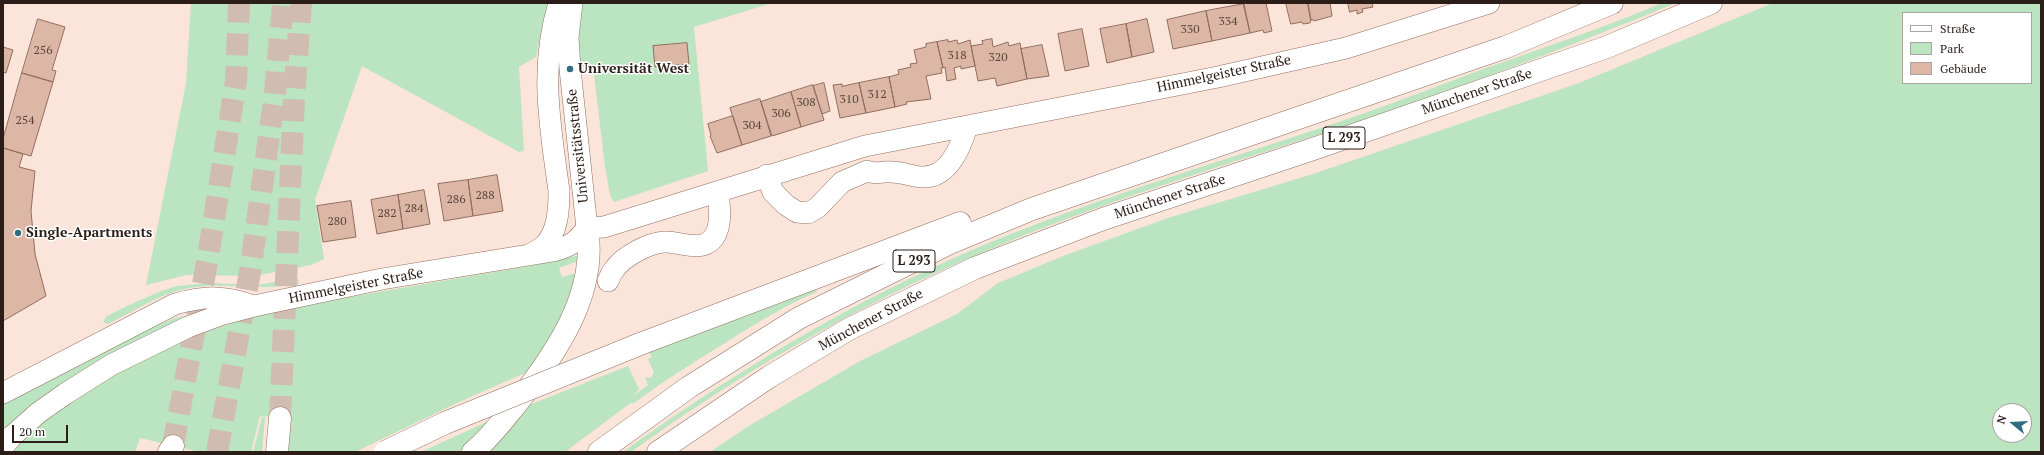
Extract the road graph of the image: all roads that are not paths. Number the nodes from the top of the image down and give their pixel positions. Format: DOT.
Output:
graph roads {
  1 [pos="559,3"];
  2 [pos="572,3"];
  3 [pos="1612,3"];
  4 [pos="1711,3"];
  5 [pos="1480,5"];
  6 [pos="967,126"];
  7 [pos="900,140"];
  8 [pos="865,146"];
  9 [pos="867,171"];
  10 [pos="891,172"];
  11 [pos="767,175"];
  12 [pos="718,193"];
  13 [pos="559,202"];
  14 [pos="1032,209"];
  15 [pos="587,228"];
  16 [pos="529,256"];
  17 [pos="608,281"];
  18 [pos="254,306"];
  19 [pos="3,393"];
  20 [pos="280,418"];
  21 [pos="6,442"];
  22 [pos="277,452"];
  23 [pos="385,452"];
  24 [pos="473,452"];
  25 [pos="599,452"];
  26 [pos="658,452"];
  1 -- 13 [label="street, Universitätsstraße"];
  2 -- 15 [label="street, Universitätsstraße"];
  3 -- 14 [label="highway, L 293"];
  4 -- 26 [label="highway, Münchener Straße / L 293"];
  5 -- 6 [label="street, Himmelgeister Straße"];
  6 -- 7 [label="street, Himmelgeister Straße"];
  6 -- 10 [label="street"];
  7 -- 8 [label="street, Himmelgeister Straße"];
  7 -- 10 [label="street"];
  8 -- 9 [label="street"];
  8 -- 11 [label="street, Himmelgeister Straße"];
  9 -- 10 [label="street"];
  9 -- 11 [label="street"];
  11 -- 12 [label="street, Himmelgeister Straße"];
  12 -- 15 [label="street, Himmelgeister Straße"];
  12 -- 17 [label="street"];
  13 -- 15 [label="street, Universitätsstraße"];
  13 -- 16 [label="street, Universitätsstraße"];
  14 -- 23 [label="highway, bridge"];
  14 -- 25 [label="highway, L 293"];
  15 -- 16 [label="street, Himmelgeister Straße"];
  15 -- 24 [label="highway"];
  16 -- 18 [label="street, Himmelgeister Straße"];
  18 -- 19 [label="street"];
  18 -- 21 [label="street, Himmelgeister Straße"];
  20 -- 22 [label="highway"];
}
